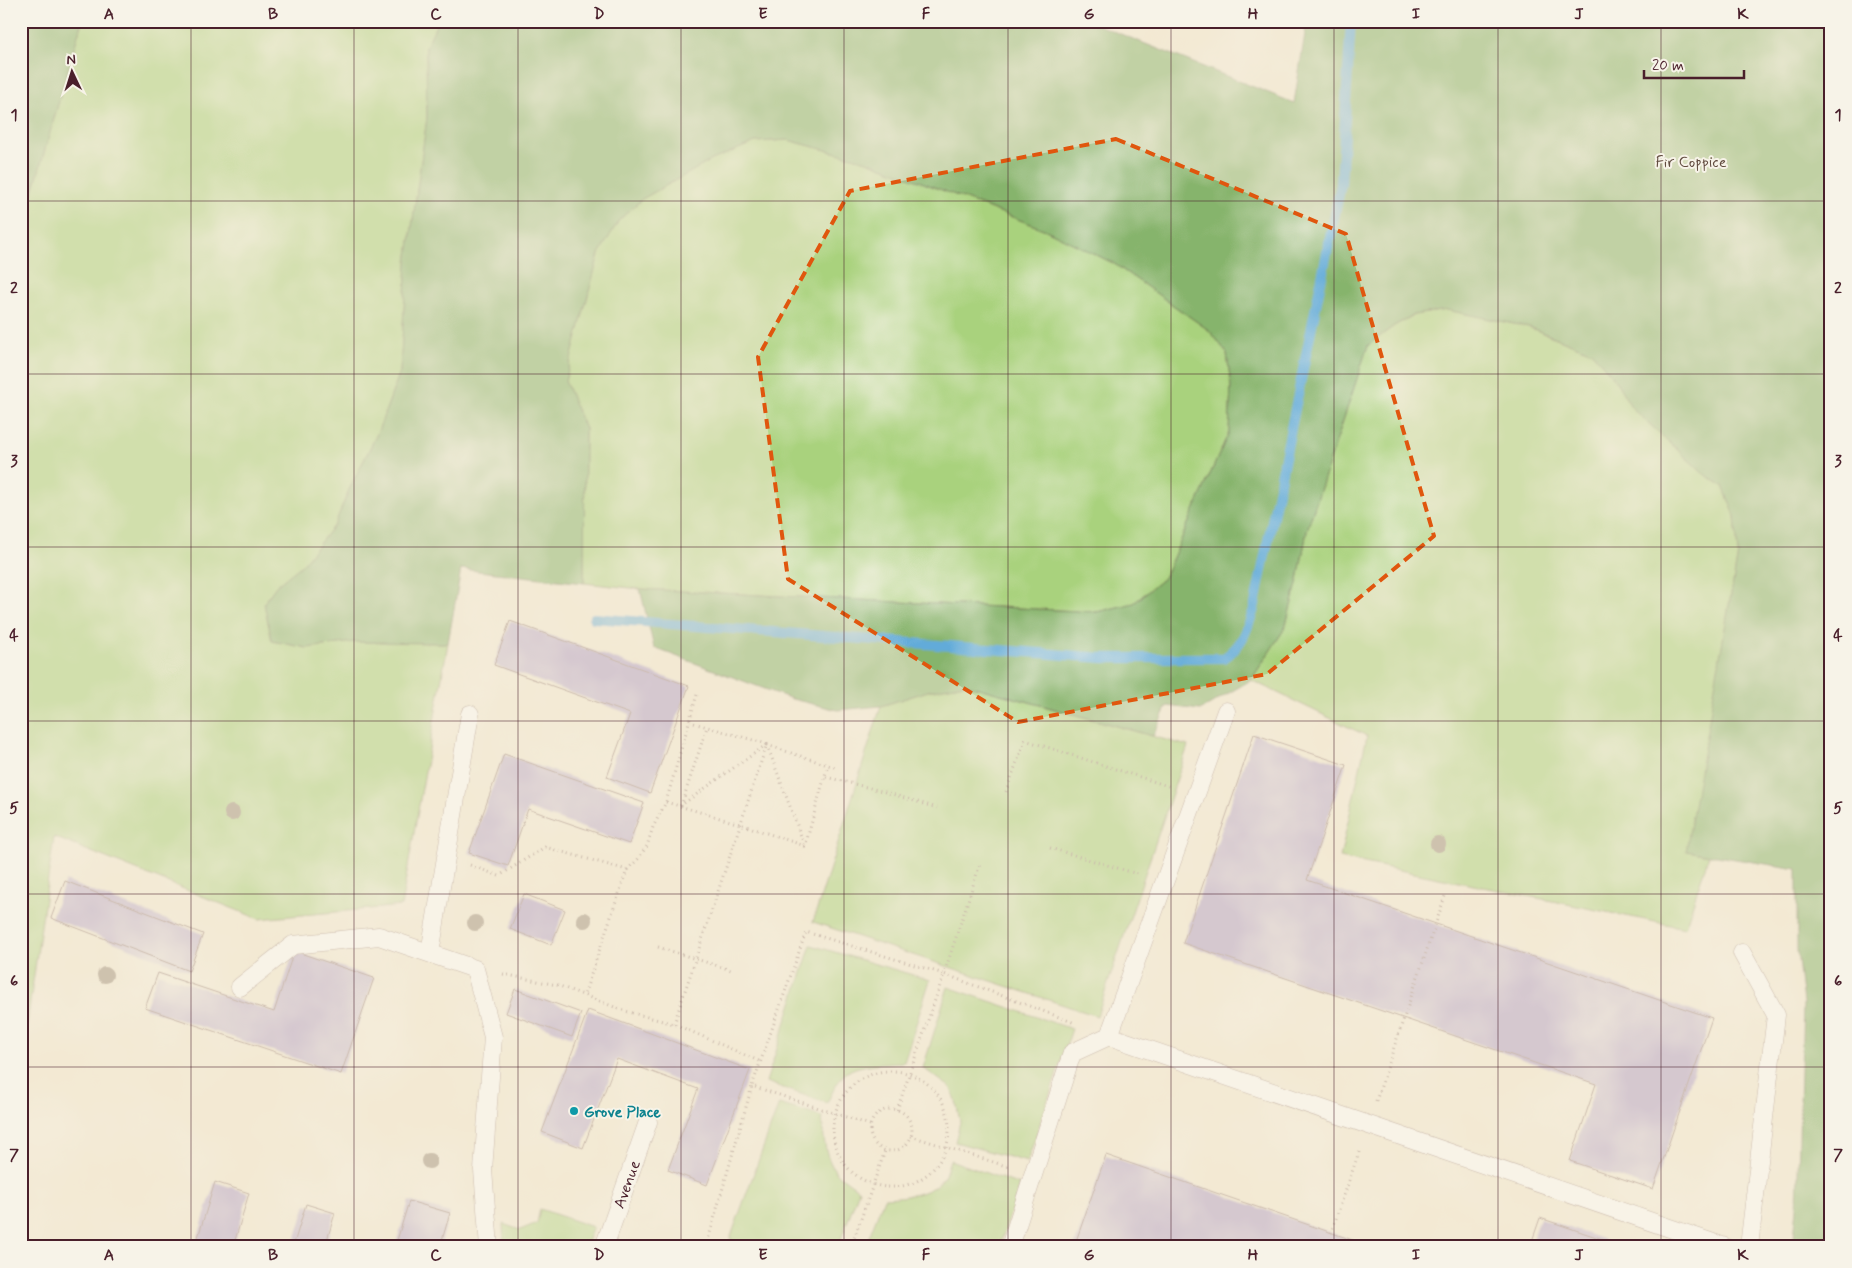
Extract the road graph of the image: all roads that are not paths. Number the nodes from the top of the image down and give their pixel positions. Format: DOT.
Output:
graph roads {
  1 [pos="1226,711"];
  2 [pos="470,714"];
  3 [pos="430,953"];
  4 [pos="1742,954"];
  5 [pos="240,987"];
  6 [pos="1109,1036"];
  7 [pos="648,1122"];
  8 [pos="488,1247"];
  9 [pos="604,1247"];
  10 [pos="1010,1247"];
  11 [pos="1724,1247"];
  12 [pos="1749,1247"];
  1 -- 6 [label="lane"];
  2 -- 3 [label="lane"];
  3 -- 5 [label="lane"];
  3 -- 8 [label="lane"];
  4 -- 12 [label="lane"];
  6 -- 10 [label="lane"];
  6 -- 11 [label="lane"];
  7 -- 9 [label="lane, Avenue"];
}
